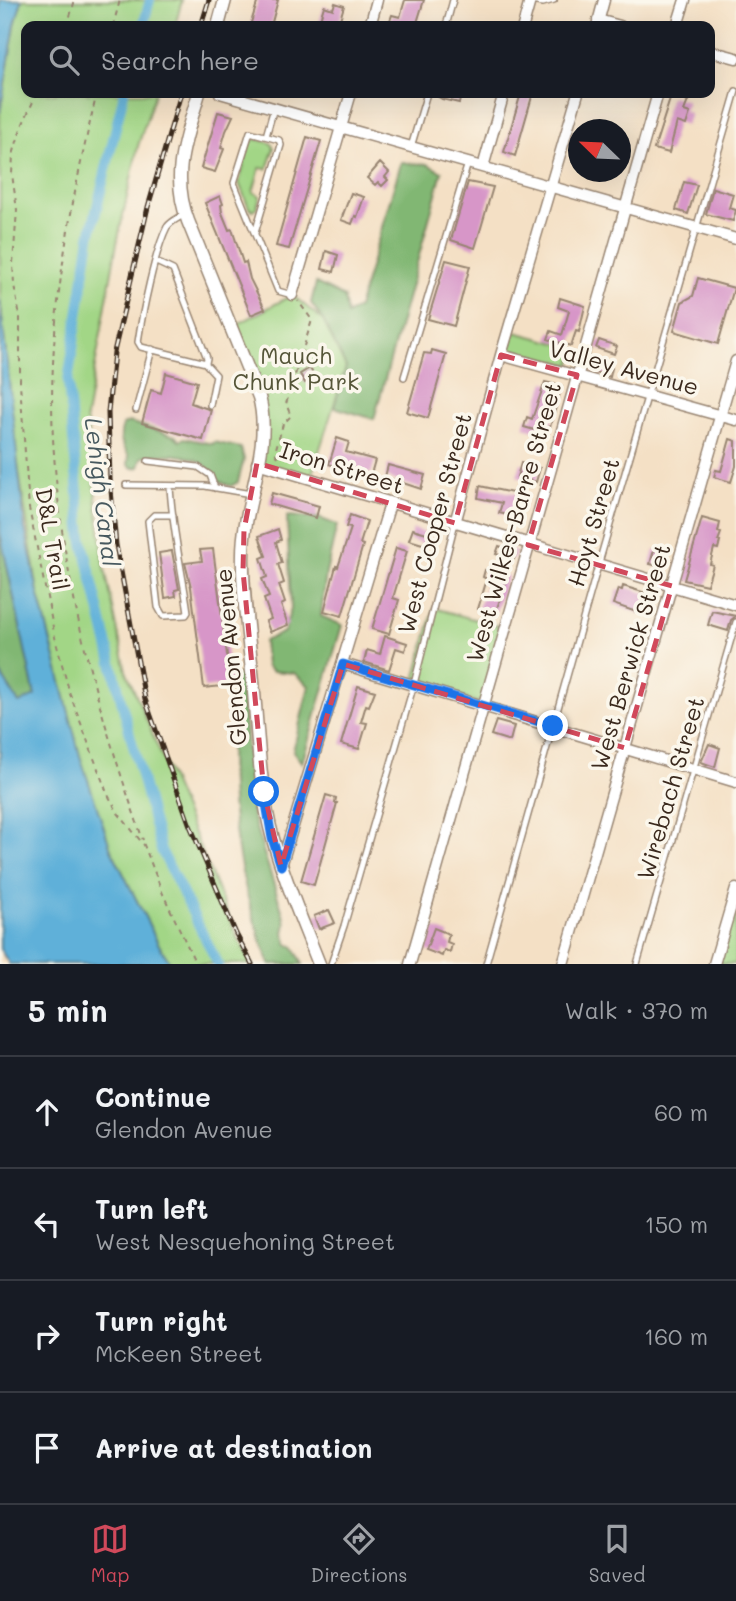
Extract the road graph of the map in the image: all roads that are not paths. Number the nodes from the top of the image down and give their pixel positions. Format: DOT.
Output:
graph roads {
  1 [pos="225,0"];
  2 [pos="377,0"];
  3 [pos="453,0"];
  4 [pos="529,0"];
  5 [pos="554,0"];
  6 [pos="604,0"];
  7 [pos="685,0"];
  8 [pos="219,21"];
  9 [pos="371,21"];
  10 [pos="447,21"];
  11 [pos="524,21"];
  12 [pos="599,21"];
  13 [pos="679,21"];
  14 [pos="715,52"];
  15 [pos="736,58"];
  16 [pos="736,91"];
  17 [pos="198,98"];
  18 [pos="237,98"];
  19 [pos="350,98"];
  20 [pos="426,98"];
  21 [pos="503,98"];
  22 [pos="577,98"];
  23 [pos="657,98"];
  24 [pos="274,108"];
  25 [pos="342,127"];
  26 [pos="266,136"];
  27 [pos="411,147"];
  28 [pos="468,163"];
  29 [pos="483,167"];
  30 [pos="551,187"];
  31 [pos="626,208"];
  32 [pos="185,215"];
  33 [pos="697,228"];
  34 [pos="255,233"];
  35 [pos="736,239"];
  36 [pos="156,262"];
  37 [pos="292,295"];
  38 [pos="152,349"];
  39 [pos="501,355"];
  40 [pos="736,361"];
  41 [pos="205,363"];
  42 [pos="577,375"];
  43 [pos="404,377"];
  44 [pos="649,395"];
  45 [pos="209,405"];
  46 [pos="136,410"];
  47 [pos="721,415"];
  48 [pos="736,419"];
  49 [pos="148,461"];
  50 [pos="257,463"];
  51 [pos="126,485"];
  52 [pos="170,486"];
  53 [pos="215,488"];
  54 [pos="251,494"];
  55 [pos="390,504"];
  56 [pos="173,515"];
  57 [pos="455,523"];
  58 [pos="528,545"];
  59 [pos="598,566"];
  60 [pos="672,586"];
  61 [pos="736,605"];
  62 [pos="736,621"];
  63 [pos="343,664"];
  64 [pos="414,684"];
  65 [pos="483,705"];
  66 [pos="553,726"];
  67 [pos="625,748"];
  68 [pos="694,769"];
  69 [pos="736,782"];
  70 [pos="281,866"];
  71 [pos="736,889"];
  72 [pos="319,964"];
  73 [pos="331,964"];
  74 [pos="410,964"];
  75 [pos="486,964"];
  76 [pos="563,964"];
  77 [pos="637,964"];
  78 [pos="714,964"];
  1 -- 8 [label="street"];
  2 -- 9 [label="street"];
  3 -- 10 [label="lane"];
  4 -- 5 [label="lane"];
  4 -- 11 [label="street"];
  6 -- 12 [label="street"];
  7 -- 13 [label="street"];
  14 -- 15 [label="street"];
  16 -- 33 [label="lane, Hoyt Street"];
  17 -- 32 [label="street, Glendon Avenue"];
  18 -- 24 [label="street"];
  19 -- 25 [label="street"];
  20 -- 27 [label="lane"];
  21 -- 29 [label="street"];
  22 -- 30 [label="street, West Cooper Street"];
  23 -- 31 [label="street, West Wilkes-Barre Street"];
  24 -- 25 [label="street"];
  24 -- 26 [label="lane"];
  25 -- 27 [label="street"];
  25 -- 37 [label="street"];
  26 -- 34 [label="lane"];
  26 -- 34 [label="lane"];
  27 -- 28 [label="street"];
  28 -- 29 [label="street"];
  28 -- 43 [label="lane"];
  29 -- 30 [label="street"];
  30 -- 31 [label="street"];
  30 -- 39 [label="street, West Cooper Street"];
  31 -- 33 [label="street"];
  31 -- 42 [label="street, West Wilkes-Barre Street"];
  32 -- 36 [label="lane"];
  32 -- 50 [label="street, Glendon Avenue"];
  33 -- 35 [label="street"];
  33 -- 44 [label="lane, Hoyt Street"];
  34 -- 37 [label="lane"];
  36 -- 38 [label="lane"];
  36 -- 41 [label="lane"];
  38 -- 41 [label="lane"];
  38 -- 46 [label="lane"];
  39 -- 42 [label="street, Valley Avenue"];
  39 -- 57 [label="street, West Cooper Street"];
  40 -- 47 [label="street, West Berwick Street"];
  41 -- 45 [label="lane"];
  42 -- 44 [label="street, Valley Avenue"];
  42 -- 58 [label="street, West Wilkes-Barre Street"];
  44 -- 47 [label="street, Valley Avenue"];
  44 -- 59 [label="lane, Hoyt Street"];
  47 -- 48 [label="street, Valley Avenue"];
  47 -- 60 [label="street, West Berwick Street"];
  49 -- 53 [label="lane"];
  50 -- 54 [label="street, Glendon Avenue"];
  50 -- 55 [label="street, Iron Street"];
  51 -- 52 [label="lane"];
  52 -- 53 [label="lane"];
  52 -- 56 [label="lane"];
  53 -- 54 [label="lane"];
  54 -- 70 [label="street, Glendon Avenue"];
  55 -- 57 [label="street, Iron Street"];
  55 -- 63 [label="street"];
  56 -- 56 [label="lane"];
  57 -- 58 [label="street, Iron Street"];
  57 -- 64 [label="lane, West Cooper Street"];
  58 -- 59 [label="street, Iron Street"];
  58 -- 65 [label="street, West Wilkes-Barre Street"];
  59 -- 60 [label="street, Iron Street"];
  59 -- 66 [label="lane, Hoyt Street"];
  60 -- 61 [label="street, Iron Street"];
  60 -- 67 [label="street, West Berwick Street"];
  62 -- 68 [label="lane, Wirebach Street"];
  63 -- 64 [label="street"];
  63 -- 70 [label="street"];
  64 -- 65 [label="street"];
  64 -- 73 [label="lane, West Cooper Street"];
  65 -- 66 [label="street"];
  65 -- 74 [label="street, West Wilkes-Barre Street"];
  66 -- 67 [label="street"];
  66 -- 75 [label="lane, Hoyt Street"];
  67 -- 68 [label="street"];
  67 -- 76 [label="street, West Berwick Street"];
  68 -- 69 [label="street"];
  68 -- 77 [label="lane, Wirebach Street"];
  70 -- 72 [label="street, Glendon Avenue"];
  71 -- 78 [label="street"];
}
